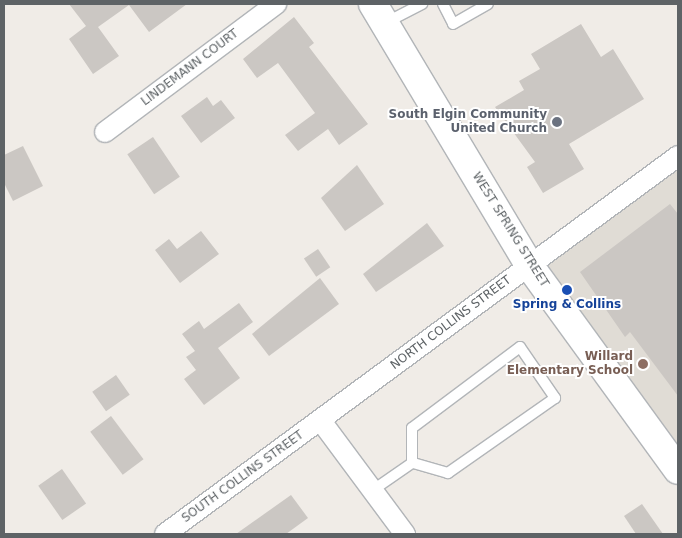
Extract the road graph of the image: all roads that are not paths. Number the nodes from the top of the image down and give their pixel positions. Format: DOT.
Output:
graph roads {
  1 [pos="276,4"];
  2 [pos="422,4"];
  3 [pos="443,4"];
  4 [pos="488,4"];
  5 [pos="378,13"];
  6 [pos="105,132"];
  7 [pos="678,156"];
  8 [pos="529,264"];
  9 [pos="321,420"];
  10 [pos="412,462"];
  11 [pos="678,470"];
  12 [pos="373,490"];
  13 [pos="177,531"];
  14 [pos="405,534"];
  1 -- 6 [label="street, LINDEMANN COURT"];
  2 -- 5 [label="lane"];
  3 -- 4 [label="lane"];
  5 -- 8 [label="main road, WEST SPRING STREET"];
  7 -- 8 [label="street, NORTH COLLINS STREET"];
  8 -- 9 [label="street, NORTH COLLINS STREET"];
  8 -- 11 [label="main road, WEST SPRING STREET"];
  9 -- 12 [label="street"];
  9 -- 13 [label="street, SOUTH COLLINS STREET"];
  10 -- 10 [label="lane"];
  10 -- 12 [label="lane"];
  12 -- 14 [label="street"];
}
